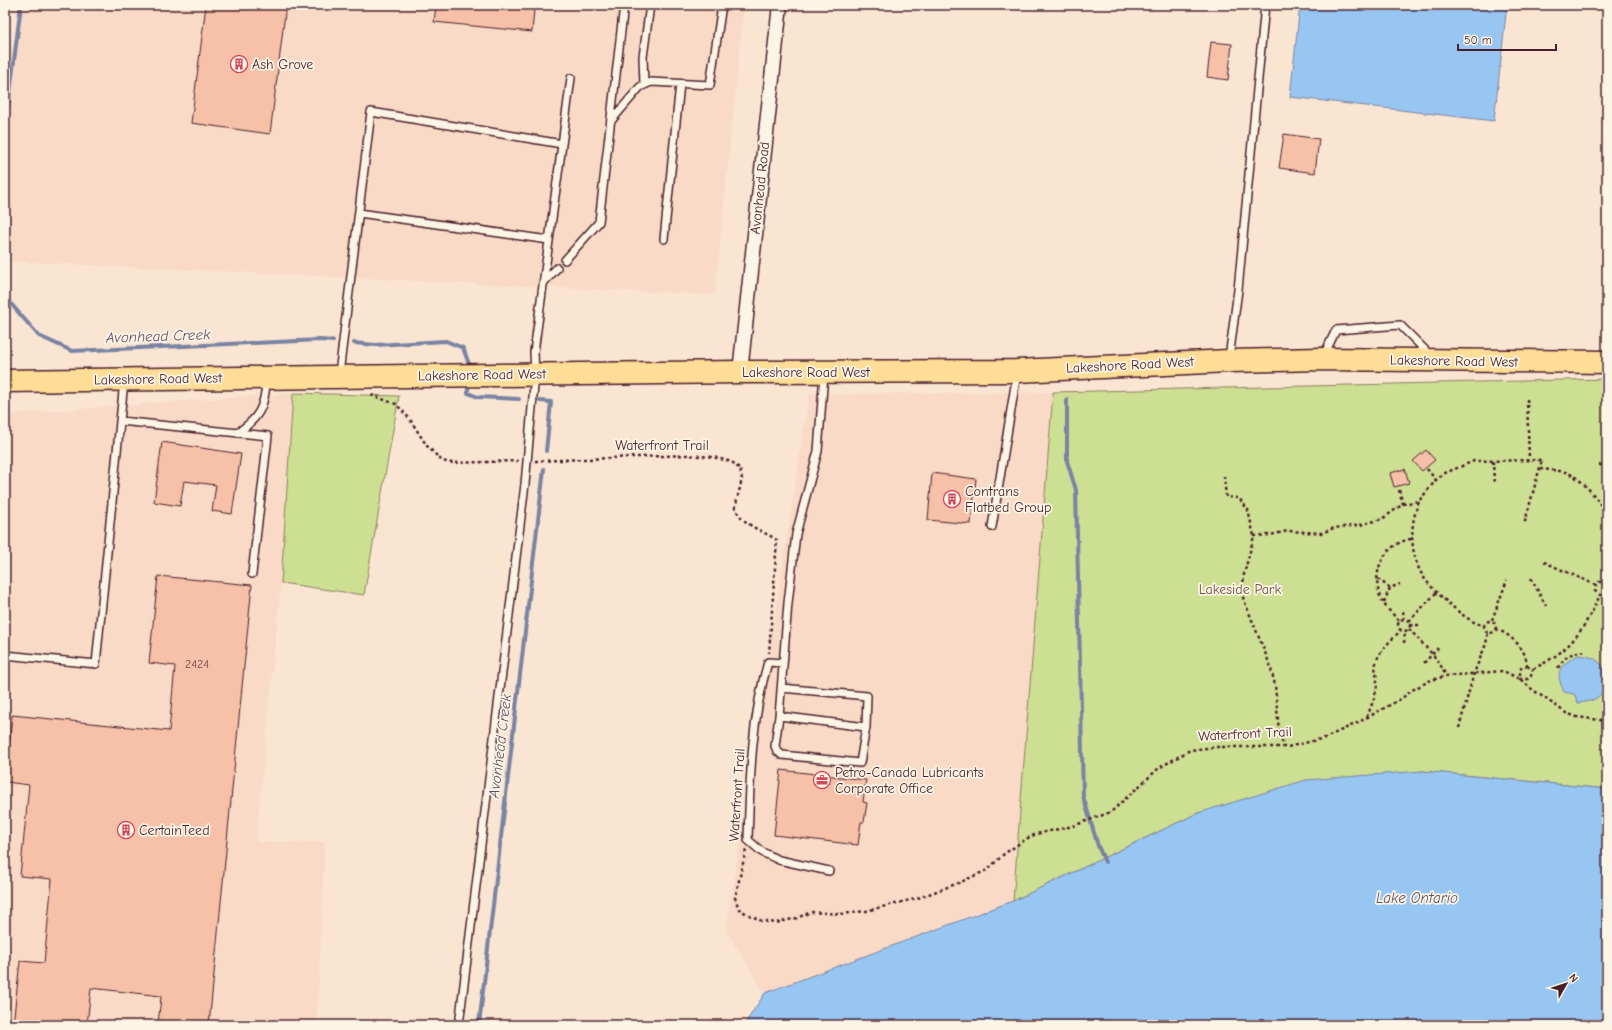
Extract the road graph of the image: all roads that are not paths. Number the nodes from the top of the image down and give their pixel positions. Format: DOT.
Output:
graph roads {
  1 [pos="624,5"];
  2 [pos="650,5"];
  3 [pos="722,5"];
  4 [pos="780,5"];
  5 [pos="1265,5"];
  6 [pos="571,78"];
  7 [pos="680,84"];
  8 [pos="644,85"];
  9 [pos="610,122"];
  10 [pos="562,144"];
  11 [pos="359,212"];
  12 [pos="664,239"];
  13 [pos="549,240"];
  14 [pos="565,260"];
  15 [pos="556,268"];
  16 [pos="543,283"];
  17 [pos="1322,359"];
  18 [pos="1229,360"];
  19 [pos="1435,360"];
  20 [pos="1607,362"];
  21 [pos="1017,371"];
  22 [pos="740,372"];
  23 [pos="824,372"];
  24 [pos="535,375"];
  25 [pos="339,377"];
  26 [pos="267,378"];
  27 [pos="124,379"];
  28 [pos="5,381"];
  29 [pos="120,421"];
  30 [pos="237,433"];
  31 [pos="992,527"];
  32 [pos="252,574"];
  33 [pos="5,655"];
  34 [pos="784,663"];
  35 [pos="782,688"];
  36 [pos="779,716"];
  37 [pos="866,728"];
  38 [pos="829,871"];
  39 [pos="459,1025"];
  1 -- 9 [label="lane"];
  2 -- 8 [label="lane"];
  3 -- 7 [label="lane"];
  4 -- 22 [label="street, Avonhead Road"];
  5 -- 18 [label="lane"];
  6 -- 10 [label="lane"];
  7 -- 8 [label="lane"];
  7 -- 12 [label="lane"];
  8 -- 9 [label="lane"];
  9 -- 14 [label="lane"];
  10 -- 11 [label="lane"];
  10 -- 13 [label="lane"];
  11 -- 13 [label="lane"];
  11 -- 25 [label="lane"];
  13 -- 16 [label="lane"];
  15 -- 16 [label="lane"];
  16 -- 24 [label="lane"];
  17 -- 18 [label="main road, Lakeshore Road West"];
  17 -- 19 [label="main road, Lakeshore Road West"];
  17 -- 19 [label="lane"];
  18 -- 21 [label="main road, Lakeshore Road West"];
  19 -- 20 [label="main road, Lakeshore Road West"];
  21 -- 23 [label="main road, Lakeshore Road West"];
  21 -- 31 [label="lane"];
  22 -- 23 [label="main road, Lakeshore Road West"];
  22 -- 24 [label="main road, Lakeshore Road West"];
  23 -- 34 [label="lane"];
  24 -- 25 [label="main road, Lakeshore Road West"];
  24 -- 39 [label="lane, bridge"];
  25 -- 26 [label="main road, Lakeshore Road West"];
  26 -- 27 [label="main road, Lakeshore Road West"];
  26 -- 30 [label="lane"];
  27 -- 28 [label="main road, Lakeshore Road West"];
  27 -- 29 [label="lane"];
  29 -- 30 [label="lane"];
  29 -- 33 [label="lane"];
  30 -- 32 [label="lane"];
  34 -- 35 [label="lane"];
  34 -- 38 [label="lane, Waterfront Trail"];
  35 -- 36 [label="lane"];
  35 -- 37 [label="lane"];
  36 -- 37 [label="lane"];
  36 -- 37 [label="lane"];
}
